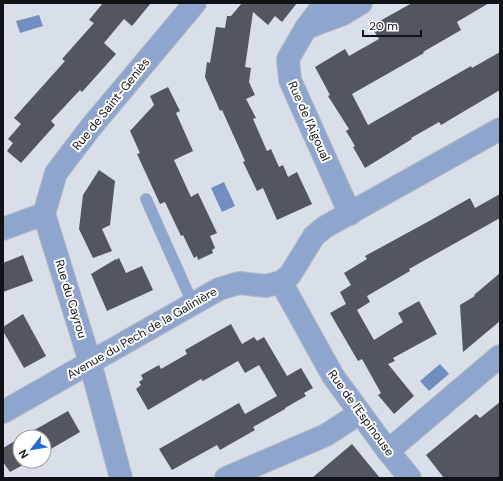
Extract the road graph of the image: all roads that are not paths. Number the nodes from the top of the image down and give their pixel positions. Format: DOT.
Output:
graph roads {
  1 [pos="195,3"];
  2 [pos="325,3"];
  3 [pos="361,3"];
  4 [pos="306,28"];
  5 [pos="500,129"];
  6 [pos="146,199"];
  7 [pos="44,214"];
  8 [pos="350,214"];
  9 [pos="3,229"];
  10 [pos="281,282"];
  11 [pos="193,304"];
  12 [pos="500,356"];
  13 [pos="90,362"];
  14 [pos="3,412"];
  15 [pos="360,413"];
  16 [pos="388,451"];
  17 [pos="121,478"];
  18 [pos="226,478"];
  19 [pos="410,478"];
  1 -- 7 [label="street, Rue de Saint-Geniès"];
  2 -- 4 [label="street, Rue de l'Aigoual"];
  3 -- 4 [label="street"];
  4 -- 8 [label="street, Rue de l'Aigoual"];
  5 -- 8 [label="street"];
  6 -- 11 [label="lane"];
  7 -- 9 [label="street"];
  7 -- 13 [label="street, Rue du Cayrou"];
  8 -- 10 [label="street"];
  10 -- 11 [label="street, Avenue du Pech de la Galinière"];
  10 -- 15 [label="street, Rue de l'Espinouse"];
  11 -- 13 [label="street, Avenue du Pech de la Galinière"];
  12 -- 16 [label="street"];
  13 -- 14 [label="street, Avenue du Pech de la Galinière"];
  13 -- 17 [label="street, Rue du Cayrou"];
  15 -- 16 [label="street, Rue de l'Espinouse"];
  15 -- 18 [label="street"];
  16 -- 19 [label="street, Rue de l'Espinouse"];
}
